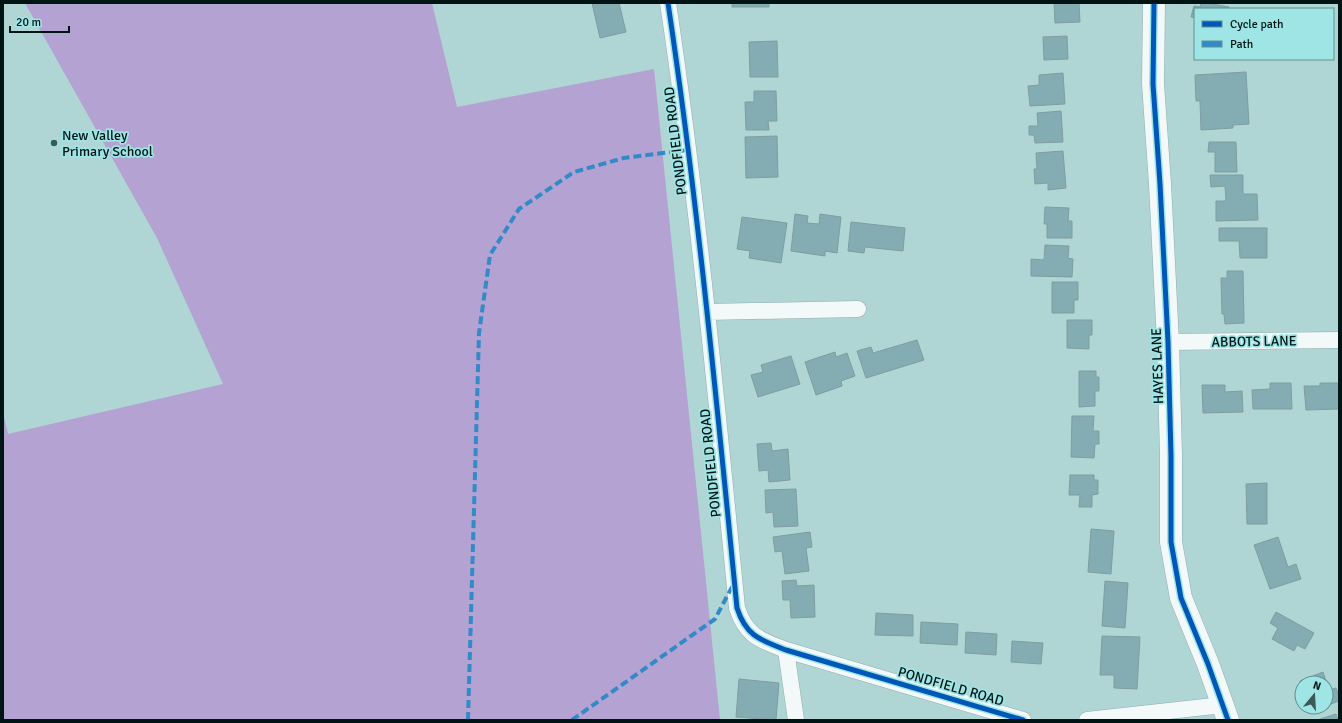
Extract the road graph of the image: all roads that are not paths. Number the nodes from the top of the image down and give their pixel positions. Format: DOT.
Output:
graph roads {
  1 [pos="668,3"];
  2 [pos="1154,3"];
  3 [pos="858,309"];
  4 [pos="707,312"];
  5 [pos="1339,340"];
  6 [pos="1168,342"];
  7 [pos="786,650"];
  8 [pos="1225,712"];
  9 [pos="796,720"];
  10 [pos="1023,720"];
  11 [pos="1087,720"];
  1 -- 4 [label="street, PONDFIELD ROAD"];
  2 -- 6 [label="street, HAYES LANE"];
  3 -- 4 [label="street"];
  4 -- 7 [label="street, PONDFIELD ROAD"];
  5 -- 6 [label="street, ABBOTS LANE"];
  6 -- 8 [label="street, HAYES LANE"];
  7 -- 9 [label="street"];
  7 -- 10 [label="street, PONDFIELD ROAD"];
  8 -- 11 [label="street"];
}
